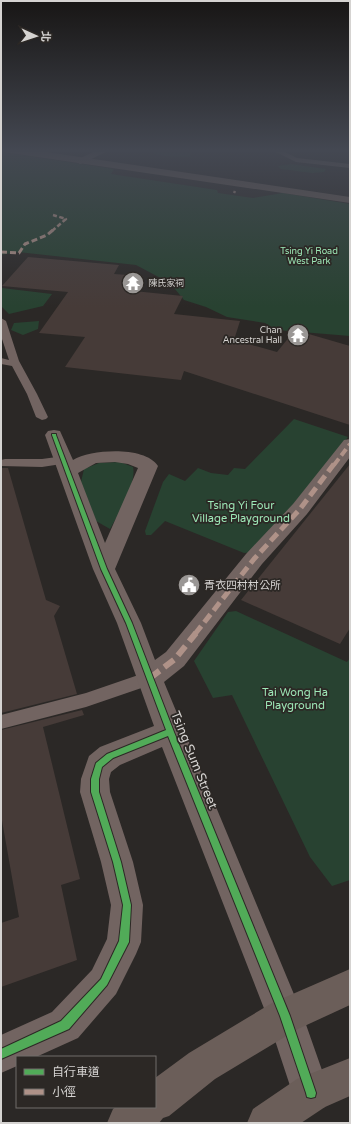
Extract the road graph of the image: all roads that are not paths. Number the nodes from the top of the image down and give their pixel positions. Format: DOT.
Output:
graph roads {
  1 [pos="1,321"];
  2 [pos="1,361"];
  3 [pos="16,364"];
  4 [pos="42,417"];
  5 [pos="54,435"];
  6 [pos="350,444"];
  7 [pos="5,463"];
  8 [pos="66,466"];
  9 [pos="104,569"];
  10 [pos="150,678"];
  11 [pos="1,722"];
  12 [pos="170,732"];
  13 [pos="350,987"];
  14 [pos="285,1016"];
  15 [pos="1,1054"];
  16 [pos="350,1077"];
  17 [pos="311,1093"];
  18 [pos="156,1101"];
  19 [pos="147,1108"];
  20 [pos="127,1123"];
  21 [pos="267,1123"];
  1 -- 3 [label="lane"];
  2 -- 3 [label="lane"];
  3 -- 4 [label="lane"];
  5 -- 8 [label="street, Tsing Sum Street"];
  6 -- 10 [label="street"];
  7 -- 8 [label="lane"];
  8 -- 9 [label="street, Tsing Sum Street"];
  8 -- 9 [label="street"];
  9 -- 10 [label="street, Tsing Sum Street"];
  10 -- 11 [label="lane"];
  10 -- 12 [label="street, Tsing Sum Street"];
  12 -- 14 [label="street, Tsing Sum Street"];
  12 -- 15 [label="street"];
  13 -- 14 [label="main road"];
  14 -- 17 [label="street, Tsing Sum Street"];
  14 -- 18 [label="main road"];
  16 -- 17 [label="main road"];
  17 -- 21 [label="main road"];
  19 -- 20 [label="main road"];
}
